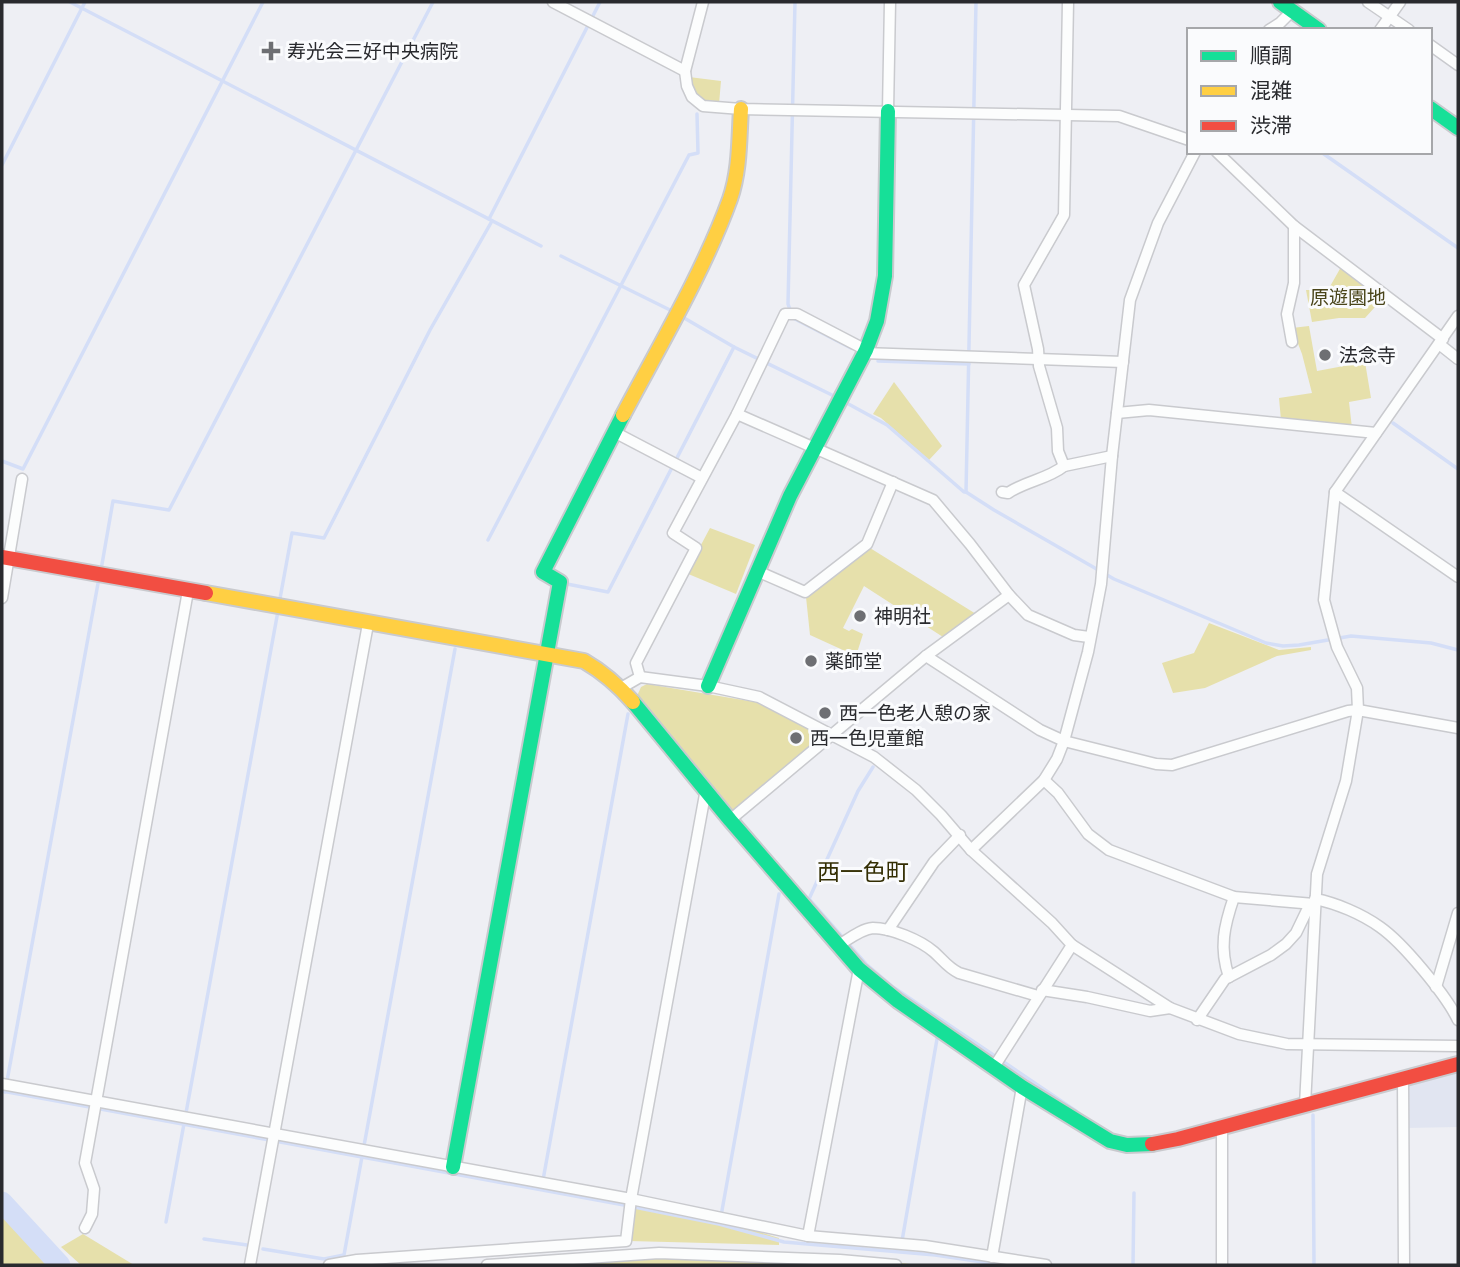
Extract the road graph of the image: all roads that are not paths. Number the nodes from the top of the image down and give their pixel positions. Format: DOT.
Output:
graph roads {
  1 [pos="553,2"];
  2 [pos="703,2"];
  3 [pos="890,2"];
  4 [pos="1068,2"];
  5 [pos="1266,2"];
  6 [pos="1368,2"];
  7 [pos="1400,2"];
  8 [pos="1290,5"];
  9 [pos="1390,16"];
  10 [pos="1272,28"];
  11 [pos="1317,28"];
  12 [pos="1381,28"];
  13 [pos="1406,28"];
  14 [pos="1432,46"];
  15 [pos="1458,65"];
  16 [pos="685,71"];
  17 [pos="741,109"];
  18 [pos="1432,109"];
  19 [pos="888,111"];
  20 [pos="1066,114"];
  21 [pos="1458,128"];
  22 [pos="1187,139"];
  23 [pos="1194,154"];
  24 [pos="1219,154"];
  25 [pos="1294,226"];
  26 [pos="1458,316"];
  27 [pos="1441,341"];
  28 [pos="1292,342"];
  29 [pos="865,352"];
  30 [pos="1038,358"];
  31 [pos="1458,359"];
  32 [pos="1123,362"];
  33 [pos="737,414"];
  34 [pos="1117,414"];
  35 [pos="616,433"];
  36 [pos="1376,433"];
  37 [pos="815,447"];
  38 [pos="1112,456"];
  39 [pos="1064,466"];
  40 [pos="702,478"];
  41 [pos="22,479"];
  42 [pos="893,482"];
  43 [pos="1002,492"];
  44 [pos="1335,492"];
  45 [pos="5,558"];
  46 [pos="757,571"];
  47 [pos="1458,577"];
  48 [pos="188,591"];
  49 [pos="1009,595"];
  50 [pos="2,597"];
  51 [pos="368,624"];
  52 [pos="1089,637"];
  53 [pos="547,655"];
  54 [pos="926,656"];
  55 [pos="640,677"];
  56 [pos="708,686"];
  57 [pos="621,688"];
  58 [pos="1358,710"];
  59 [pos="1458,727"];
  60 [pos="833,734"];
  61 [pos="1064,741"];
  62 [pos="1044,780"];
  63 [pos="706,789"];
  64 [pos="730,820"];
  65 [pos="960,835"];
  66 [pos="971,850"];
  67 [pos="1234,898"];
  68 [pos="1313,903"];
  69 [pos="1458,913"];
  70 [pos="888,930"];
  71 [pos="839,945"];
  72 [pos="1072,945"];
  73 [pos="859,969"];
  74 [pos="1229,977"];
  75 [pos="1436,987"];
  76 [pos="1040,993"];
  77 [pos="1170,1009"];
  78 [pos="1197,1020"];
  79 [pos="1458,1020"];
  80 [pos="1309,1045"];
  81 [pos="1458,1046"];
  82 [pos="1458,1064"];
  83 [pos="994,1067"];
  84 [pos="1404,1079"];
  85 [pos="2,1084"];
  86 [pos="1022,1087"];
  87 [pos="96,1102"];
  88 [pos="1305,1105"];
  89 [pos="1223,1126"];
  90 [pos="274,1135"];
  91 [pos="453,1167"];
  92 [pos="631,1199"];
  93 [pos="85,1228"];
  94 [pos="808,1236"];
  95 [pos="992,1257"];
  96 [pos="250,1265"];
  97 [pos="329,1265"];
  98 [pos="487,1265"];
  99 [pos="896,1265"];
  100 [pos="1046,1265"];
  101 [pos="1222,1265"];
  102 [pos="1404,1265"];
  1 -- 16 [label="street"];
  2 -- 16 [label="street"];
  3 -- 19 [label="street"];
  4 -- 20 [label="street"];
  5 -- 8 [label="street"];
  6 -- 9 [label="street"];
  7 -- 9 [label="street"];
  8 -- 10 [label="street"];
  8 -- 11 [label="street"];
  9 -- 12 [label="street"];
  9 -- 13 [label="street"];
  14 -- 15 [label="street"];
  16 -- 17 [label="street"];
  17 -- 19 [label="street"];
  17 -- 35 [label="street"];
  18 -- 21 [label="street"];
  19 -- 20 [label="street"];
  19 -- 29 [label="street"];
  20 -- 22 [label="street"];
  20 -- 30 [label="street"];
  23 -- 32 [label="street"];
  24 -- 25 [label="street"];
  25 -- 27 [label="street"];
  25 -- 28 [label="street"];
  26 -- 27 [label="street"];
  27 -- 31 [label="street"];
  27 -- 36 [label="street"];
  29 -- 30 [label="street"];
  29 -- 33 [label="street"];
  29 -- 37 [label="street"];
  30 -- 32 [label="street"];
  30 -- 39 [label="street"];
  32 -- 34 [label="street"];
  33 -- 37 [label="street"];
  33 -- 40 [label="street"];
  34 -- 36 [label="street"];
  34 -- 38 [label="street"];
  35 -- 40 [label="street"];
  35 -- 53 [label="street"];
  36 -- 44 [label="street"];
  37 -- 42 [label="street"];
  37 -- 46 [label="street"];
  38 -- 39 [label="street"];
  38 -- 52 [label="street"];
  39 -- 43 [label="street"];
  40 -- 55 [label="street"];
  41 -- 45 [label="street"];
  42 -- 46 [label="street"];
  42 -- 49 [label="street"];
  44 -- 47 [label="street"];
  44 -- 58 [label="street"];
  45 -- 48 [label="street"];
  45 -- 50 [label="street"];
  46 -- 56 [label="street"];
  48 -- 51 [label="street"];
  48 -- 87 [label="street"];
  49 -- 52 [label="street"];
  49 -- 54 [label="street"];
  51 -- 53 [label="street"];
  51 -- 90 [label="street"];
  52 -- 61 [label="street"];
  53 -- 57 [label="street"];
  53 -- 91 [label="street"];
  54 -- 60 [label="street"];
  54 -- 61 [label="street"];
  55 -- 56 [label="street"];
  55 -- 57 [label="street"];
  56 -- 60 [label="street"];
  57 -- 63 [label="street"];
  58 -- 59 [label="street"];
  58 -- 61 [label="street"];
  58 -- 68 [label="street"];
  60 -- 64 [label="street"];
  60 -- 65 [label="street"];
  61 -- 62 [label="street"];
  62 -- 66 [label="street"];
  62 -- 67 [label="street"];
  63 -- 64 [label="street"];
  63 -- 92 [label="street"];
  64 -- 71 [label="street"];
  65 -- 66 [label="street"];
  65 -- 70 [label="street"];
  66 -- 72 [label="street"];
  67 -- 68 [label="street"];
  67 -- 74 [label="street"];
  68 -- 74 [label="street"];
  68 -- 75 [label="street"];
  68 -- 80 [label="street"];
  69 -- 75 [label="street"];
  70 -- 71 [label="street"];
  70 -- 76 [label="street"];
  71 -- 73 [label="street"];
  72 -- 76 [label="street"];
  72 -- 77 [label="street"];
  73 -- 83 [label="street"];
  73 -- 94 [label="street"];
  74 -- 78 [label="street"];
  75 -- 79 [label="street"];
  76 -- 77 [label="street"];
  76 -- 83 [label="street"];
  77 -- 78 [label="street"];
  78 -- 80 [label="street"];
  80 -- 81 [label="street"];
  80 -- 88 [label="street"];
  82 -- 84 [label="street"];
  83 -- 86 [label="street"];
  84 -- 88 [label="street"];
  84 -- 102 [label="street"];
  85 -- 87 [label="street"];
  86 -- 89 [label="street"];
  86 -- 95 [label="street"];
  87 -- 90 [label="street"];
  87 -- 93 [label="street"];
  88 -- 89 [label="street"];
  89 -- 101 [label="street"];
  90 -- 91 [label="street"];
  90 -- 96 [label="street"];
  91 -- 92 [label="street"];
  92 -- 94 [label="street"];
  92 -- 97 [label="street"];
  94 -- 95 [label="street"];
  95 -- 100 [label="street"];
  98 -- 99 [label="street"];
}
